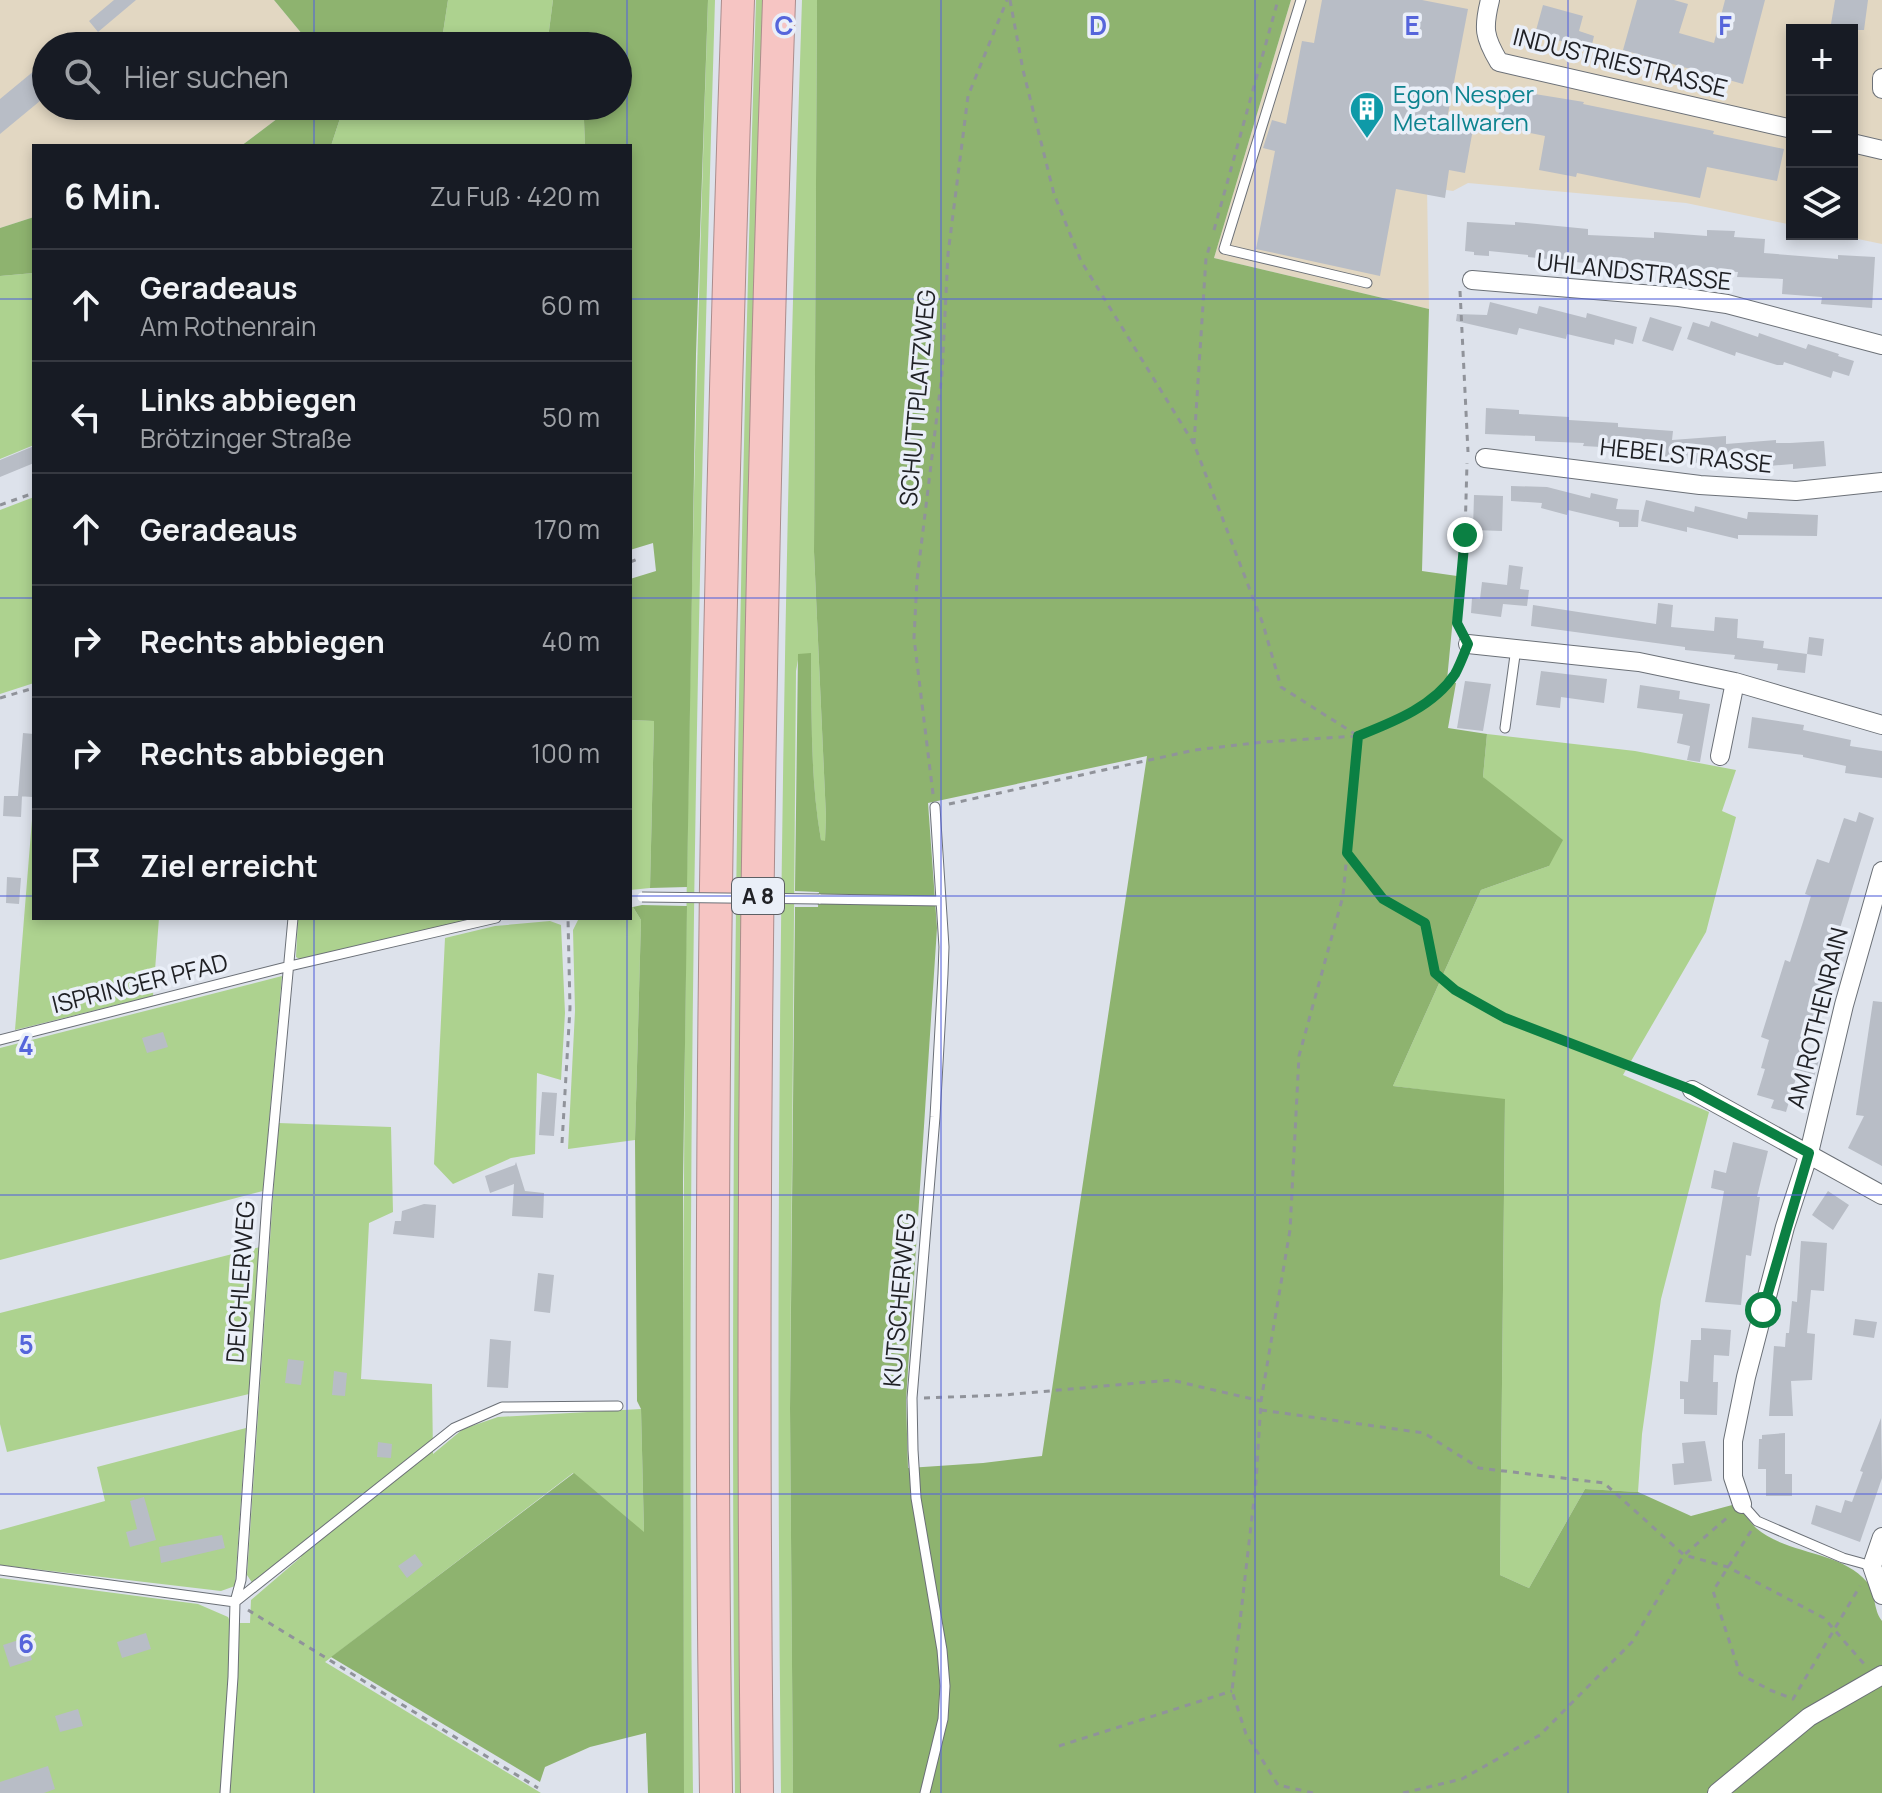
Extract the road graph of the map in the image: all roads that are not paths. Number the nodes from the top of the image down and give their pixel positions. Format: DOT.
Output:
graph roads {
  1 [pos="738,0"];
  2 [pos="779,0"];
  3 [pos="1301,0"];
  4 [pos="1490,0"];
  5 [pos="1882,78"];
  6 [pos="1882,89"];
  7 [pos="1786,128"];
  8 [pos="1858,144"];
  9 [pos="1882,150"];
  10 [pos="1472,280"];
  11 [pos="1367,283"];
  12 [pos="1882,345"];
  13 [pos="1485,458"];
  14 [pos="1882,482"];
  15 [pos="1468,644"];
  16 [pos="1516,648"];
  17 [pos="1735,682"];
  18 [pos="1882,725"];
  19 [pos="1505,728"];
  20 [pos="1720,756"];
  21 [pos="935,807"];
  22 [pos="1882,871"];
  23 [pos="632,897"];
  24 [pos="941,901"];
  25 [pos="293,920"];
  26 [pos="487,920"];
  27 [pos="290,966"];
  28 [pos="0,1040"];
  29 [pos="1692,1090"];
  30 [pos="1809,1153"];
  31 [pos="1882,1195"];
  32 [pos="618,1406"];
  33 [pos="1742,1504"];
  34 [pos="1882,1537"];
  35 [pos="1872,1566"];
  36 [pos="0,1570"];
  37 [pos="1882,1595"];
  38 [pos="235,1602"];
  39 [pos="1879,1677"];
  40 [pos="225,1793"];
  41 [pos="716,1793"];
  42 [pos="757,1793"];
  43 [pos="925,1793"];
  44 [pos="1717,1793"];
  1 -- 41 [label="highway, A 8"];
  2 -- 42 [label="highway, A 8"];
  3 -- 11 [label="lane"];
  4 -- 7 [label="street, INDUSTRIESTRASSE"];
  5 -- 6 [label="street"];
  8 -- 9 [label="street"];
  10 -- 12 [label="street, UHLANDSTRASSE"];
  13 -- 14 [label="street, HEBELSTRASSE"];
  15 -- 16 [label="street"];
  16 -- 17 [label="street"];
  16 -- 19 [label="lane"];
  17 -- 18 [label="street"];
  17 -- 20 [label="street"];
  21 -- 24 [label="lane, KUTSCHERWEG"];
  22 -- 30 [label="street, AM ROTHENRAIN"];
  23 -- 24 [label="lane, bridge"];
  24 -- 43 [label="lane, KUTSCHERWEG"];
  25 -- 27 [label="lane"];
  26 -- 27 [label="lane, ISPRINGER PFAD"];
  27 -- 28 [label="lane, ISPRINGER PFAD"];
  27 -- 38 [label="lane, DEICHLERWEG"];
  29 -- 30 [label="street"];
  30 -- 31 [label="street"];
  30 -- 33 [label="street, AM ROTHENRAIN"];
  32 -- 38 [label="lane"];
  33 -- 35 [label="lane"];
  34 -- 35 [label="street"];
  35 -- 37 [label="street"];
  36 -- 38 [label="lane"];
  38 -- 40 [label="lane, DEICHLERWEG"];
  39 -- 44 [label="street"];
}
